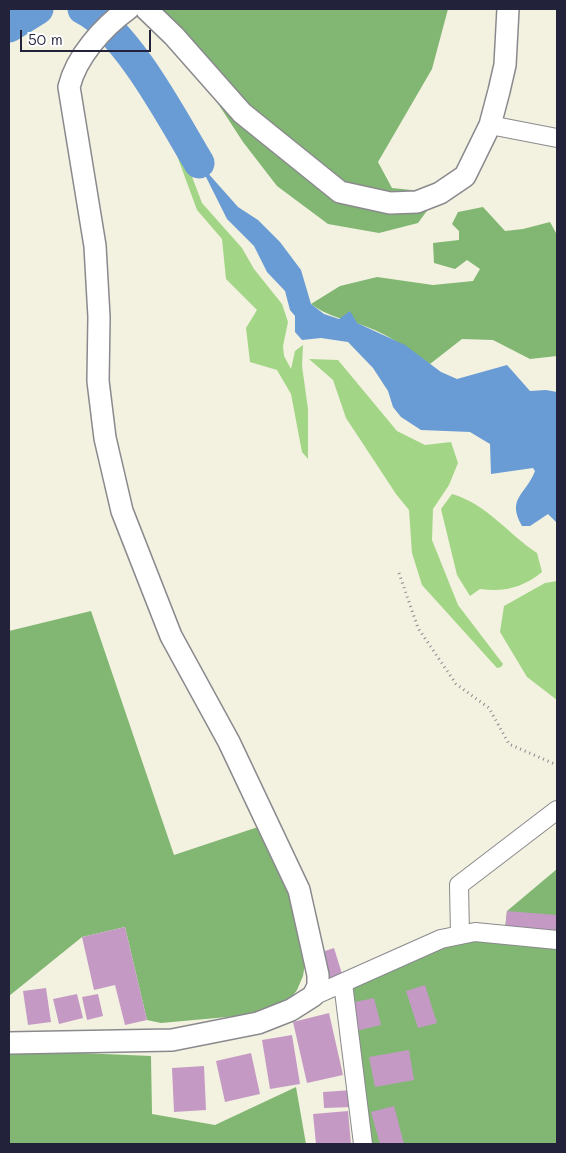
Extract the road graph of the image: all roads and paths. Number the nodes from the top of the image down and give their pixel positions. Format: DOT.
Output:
graph roads {
  1 [pos="146,9"];
  2 [pos="508,9"];
  3 [pos="124,11"];
  4 [pos="490,125"];
  5 [pos="557,138"];
  6 [pos="399,573"];
  7 [pos="557,765"];
  8 [pos="557,810"];
  9 [pos="460,934"];
  10 [pos="557,940"];
  11 [pos="343,983"];
  12 [pos="312,996"];
  13 [pos="9,1043"];
  14 [pos="363,1144"];
  1 -- 4 [label="street"];
  2 -- 4 [label="street"];
  3 -- 12 [label="street"];
  4 -- 5 [label="street"];
  6 -- 7 [label="path"];
  8 -- 9 [label="street"];
  9 -- 10 [label="street"];
  9 -- 11 [label="street"];
  11 -- 12 [label="street"];
  11 -- 14 [label="street"];
  12 -- 13 [label="street"];
}
